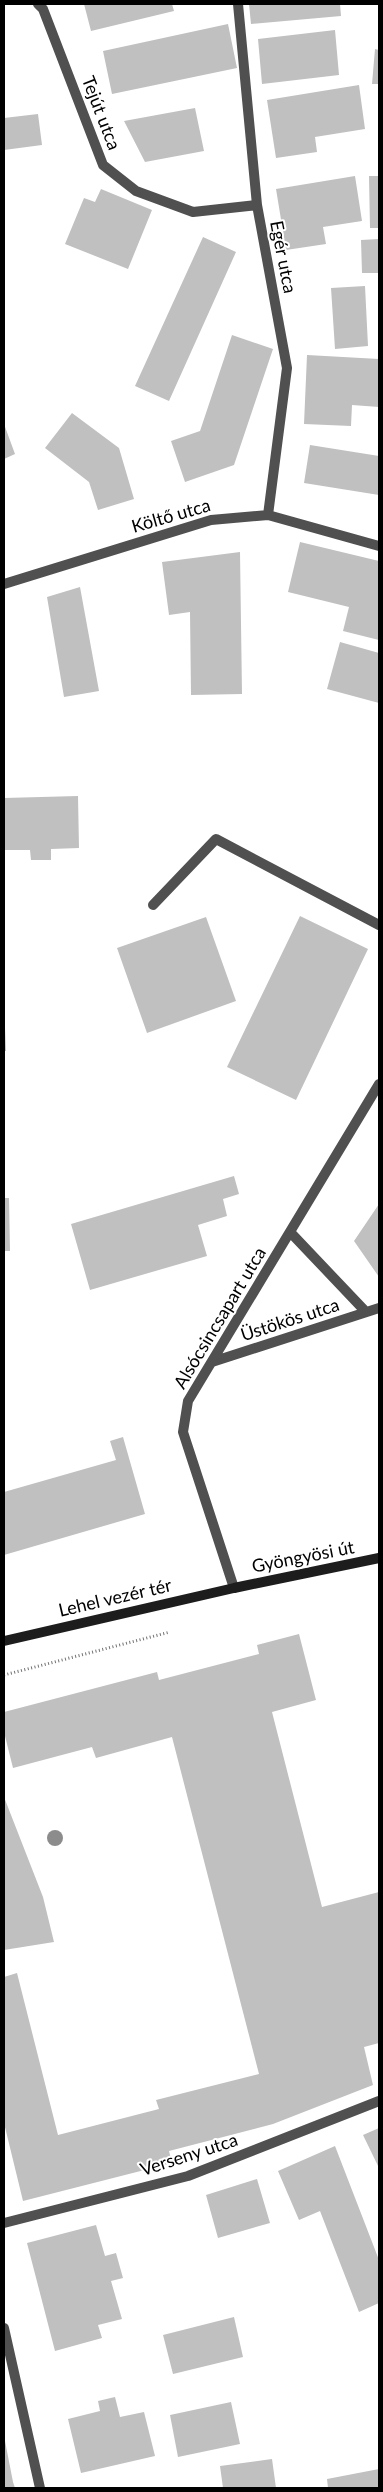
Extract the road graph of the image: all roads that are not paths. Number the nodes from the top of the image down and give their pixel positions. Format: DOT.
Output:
graph roads {
  1 [pos="38,4"];
  2 [pos="238,4"];
  3 [pos="257,204"];
  4 [pos="268,515"];
  5 [pos="379,546"];
  6 [pos="4,584"];
  7 [pos="153,905"];
  8 [pos="379,925"];
  9 [pos="379,1084"];
  10 [pos="291,1233"];
  11 [pos="379,1308"];
  12 [pos="366,1312"];
  13 [pos="212,1362"];
  14 [pos="379,1558"];
  15 [pos="234,1588"];
  16 [pos="4,1641"];
  17 [pos="379,2102"];
  18 [pos="4,2223"];
  19 [pos="4,2328"];
  20 [pos="40,2488"];
  1 -- 3 [label="street, Tejút utca"];
  2 -- 3 [label="street, Egér utca"];
  3 -- 4 [label="street, Egér utca"];
  4 -- 5 [label="street, Költő utca"];
  4 -- 6 [label="street, Költő utca"];
  7 -- 8 [label="street"];
  9 -- 10 [label="street, Alsócsincsapart utca"];
  10 -- 12 [label="street"];
  10 -- 13 [label="street, Alsócsincsapart utca"];
  11 -- 12 [label="street, Üstökös utca"];
  12 -- 13 [label="street, Üstökös utca"];
  13 -- 15 [label="street, Alsócsincsapart utca"];
  14 -- 15 [label="street, Gyöngyösi út"];
  15 -- 16 [label="street, Lehel vezér tér"];
  17 -- 18 [label="street, Verseny utca"];
  19 -- 20 [label="street"];
}
